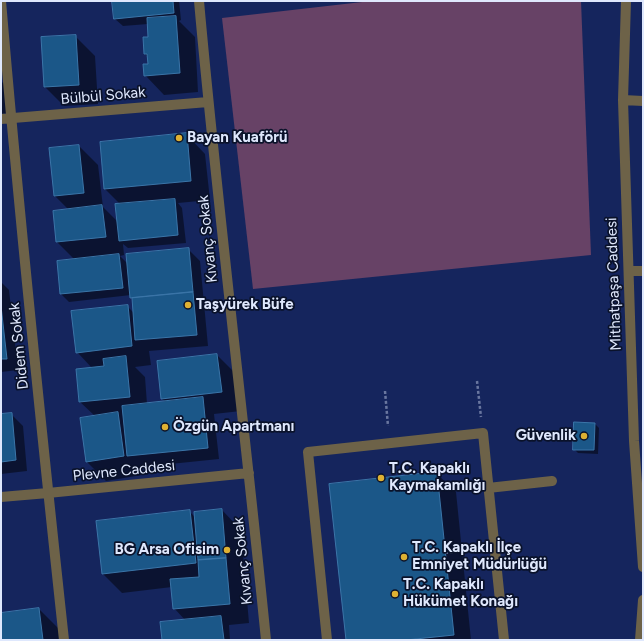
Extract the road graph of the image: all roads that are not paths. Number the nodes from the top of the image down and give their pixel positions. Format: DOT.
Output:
graph roads {
  1 [pos="2,1"];
  2 [pos="199,1"];
  3 [pos="626,1"];
  4 [pos="623,100"];
  5 [pos="643,101"];
  6 [pos="208,102"];
  7 [pos="6,119"];
  8 [pos="629,271"];
  9 [pos="643,271"];
  10 [pos="638,441"];
  11 [pos="249,473"];
  12 [pos="552,481"];
  13 [pos="488,488"];
  14 [pos="48,493"];
  15 [pos="1,497"];
  16 [pos="643,567"];
  17 [pos="643,600"];
  18 [pos="64,640"];
  19 [pos="266,640"];
  20 [pos="327,640"];
  21 [pos="504,640"];
  22 [pos="640,640"];
  1 -- 7 [label="street, Didem Sokak"];
  2 -- 6 [label="street, Kıvanç Sokak"];
  3 -- 4 [label="street, Mithatpaşa Caddesi"];
  4 -- 5 [label="street"];
  4 -- 8 [label="street, Mithatpaşa Caddesi"];
  6 -- 7 [label="street, Bülbül Sokak"];
  6 -- 11 [label="street, Kıvanç Sokak"];
  7 -- 14 [label="street, Didem Sokak"];
  8 -- 9 [label="street"];
  8 -- 10 [label="street, Mithatpaşa Caddesi"];
  10 -- 16 [label="street, Mithatpaşa Caddesi"];
  11 -- 14 [label="street, Plevne Caddesi"];
  11 -- 19 [label="street, Kıvanç Sokak"];
  12 -- 13 [label="street"];
  13 -- 20 [label="street"];
  13 -- 21 [label="street"];
  14 -- 15 [label="street, Plevne Caddesi"];
  14 -- 18 [label="street, Didem Sokak"];
  17 -- 22 [label="street"];
}
